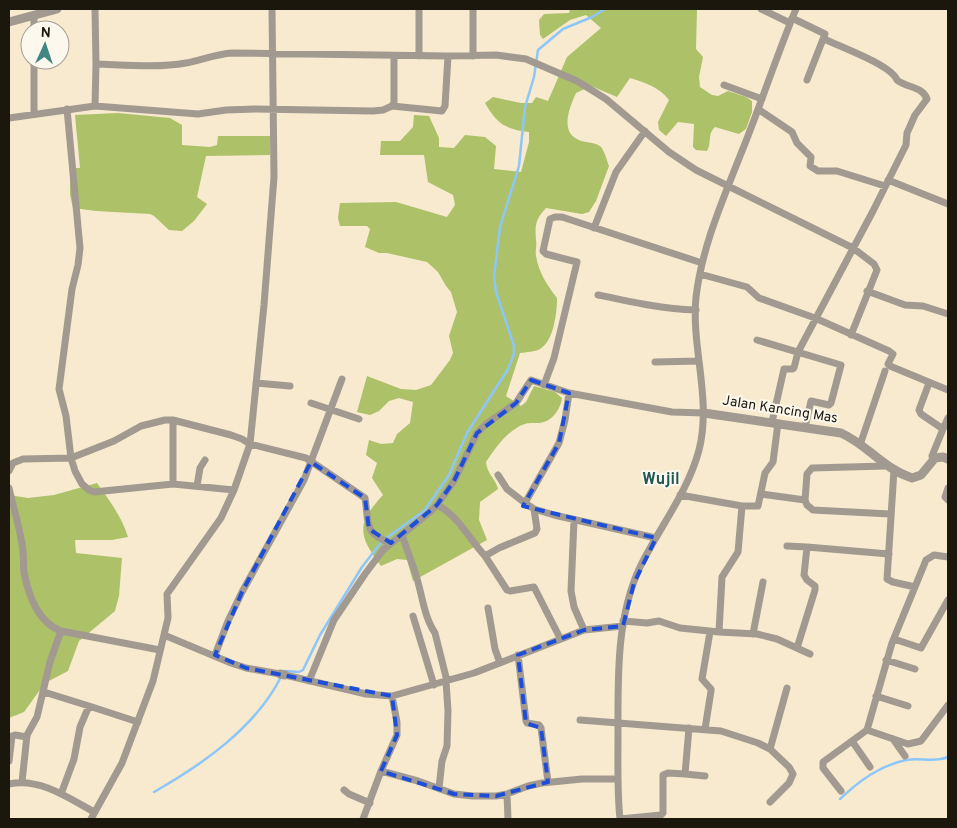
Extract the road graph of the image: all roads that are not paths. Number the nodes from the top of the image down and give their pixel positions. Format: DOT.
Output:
graph roads {
  1 [pos="58,9"];
  2 [pos="95,9"];
  3 [pos="272,9"];
  4 [pos="419,9"];
  5 [pos="473,9"];
  6 [pos="761,9"];
  7 [pos="796,9"];
  8 [pos="35,14"];
  9 [pos="791,21"];
  10 [pos="9,22"];
  11 [pos="824,39"];
  12 [pos="273,54"];
  13 [pos="394,56"];
  14 [pos="419,56"];
  15 [pos="448,56"];
  16 [pos="472,56"];
  17 [pos="96,64"];
  18 [pos="34,70"];
  19 [pos="807,80"];
  20 [pos="724,85"];
  21 [pos="762,99"];
  22 [pos="94,106"];
  23 [pos="392,106"];
  24 [pos="272,108"];
  25 [pos="67,109"];
  26 [pos="758,109"];
  27 [pos="34,114"];
  28 [pos="9,118"];
  29 [pos="645,131"];
  30 [pos="887,183"];
  31 [pos="728,186"];
  32 [pos="948,204"];
  33 [pos="594,228"];
  34 [pos="854,248"];
  35 [pos="702,263"];
  36 [pos="700,274"];
  37 [pos="867,291"];
  38 [pos="598,295"];
  39 [pos="696,310"];
  40 [pos="948,314"];
  41 [pos="815,318"];
  42 [pos="850,335"];
  43 [pos="757,340"];
  44 [pos="798,352"];
  45 [pos="699,361"];
  46 [pos="655,362"];
  47 [pos="885,371"];
  48 [pos="342,379"];
  49 [pos="256,383"];
  50 [pos="929,383"];
  51 [pos="544,385"];
  52 [pos="290,386"];
  53 [pos="948,390"];
  54 [pos="569,393"];
  55 [pos="311,402"];
  56 [pos="330,410"];
  57 [pos="704,413"];
  58 [pos="948,418"];
  59 [pos="358,419"];
  60 [pos="173,420"];
  61 [pos="775,423"];
  62 [pos="805,427"];
  63 [pos="943,429"];
  64 [pos="250,444"];
  65 [pos="860,445"];
  66 [pos="71,458"];
  67 [pos="935,458"];
  68 [pos="948,459"];
  69 [pos="205,460"];
  70 [pos="311,462"];
  71 [pos="890,468"];
  72 [pos="9,471"];
  73 [pos="498,475"];
  74 [pos="173,484"];
  75 [pos="197,486"];
  76 [pos="9,488"];
  77 [pos="948,488"];
  78 [pos="234,490"];
  79 [pos="761,494"];
  80 [pos="680,496"];
  81 [pos="805,500"];
  82 [pos="948,500"];
  83 [pos="525,503"];
  84 [pos="437,505"];
  85 [pos="742,506"];
  86 [pos="534,509"];
  87 [pos="890,514"];
  88 [pos="574,520"];
  89 [pos="402,535"];
  90 [pos="656,538"];
  91 [pos="391,543"];
  92 [pos="787,546"];
  93 [pos="807,547"];
  94 [pos="889,554"];
  95 [pos="486,556"];
  96 [pos="948,557"];
  97 [pos="763,582"];
  98 [pos="915,587"];
  99 [pos="948,600"];
  100 [pos="488,608"];
  101 [pos="413,616"];
  102 [pos="623,624"];
  103 [pos="584,630"];
  104 [pos="61,631"];
  105 [pos="710,632"];
  106 [pos="719,632"];
  107 [pos="753,634"];
  108 [pos="164,635"];
  109 [pos="560,638"];
  110 [pos="894,639"];
  111 [pos="798,648"];
  112 [pos="160,650"];
  113 [pos="810,654"];
  114 [pos="216,655"];
  115 [pos="518,656"];
  116 [pos="886,660"];
  117 [pos="500,663"];
  118 [pos="915,669"];
  119 [pos="308,681"];
  120 [pos="446,681"];
  121 [pos="434,685"];
  122 [pos="787,688"];
  123 [pos="44,692"];
  124 [pos="392,696"];
  125 [pos="876,696"];
  126 [pos="948,705"];
  127 [pos="89,706"];
  128 [pos="908,706"];
  129 [pos="580,720"];
  130 [pos="138,722"];
  131 [pos="618,723"];
  132 [pos="689,728"];
  133 [pos="705,729"];
  134 [pos="867,730"];
  135 [pos="27,736"];
  136 [pos="893,739"];
  137 [pos="852,741"];
  138 [pos="770,749"];
  139 [pos="905,756"];
  140 [pos="9,761"];
  141 [pos="870,767"];
  142 [pos="381,771"];
  143 [pos="685,774"];
  144 [pos="705,776"];
  145 [pos="618,778"];
  146 [pos="22,782"];
  147 [pos="548,782"];
  148 [pos="9,784"];
  149 [pos="439,788"];
  150 [pos="344,790"];
  151 [pos="841,791"];
  152 [pos="61,794"];
  153 [pos="507,794"];
  154 [pos="770,802"];
  155 [pos="370,803"];
  156 [pos="93,816"];
  157 [pos="363,819"];
  158 [pos="508,819"];
  159 [pos="620,819"];
  1 -- 8 [label="street"];
  2 -- 17 [label="street"];
  3 -- 12 [label="street"];
  4 -- 14 [label="street"];
  5 -- 16 [label="street"];
  6 -- 9 [label="street"];
  7 -- 9 [label="street"];
  8 -- 10 [label="street"];
  9 -- 11 [label="street"];
  9 -- 21 [label="street"];
  11 -- 19 [label="street"];
  11 -- 30 [label="street"];
  12 -- 13 [label="street"];
  12 -- 17 [label="street"];
  12 -- 24 [label="street"];
  13 -- 14 [label="street"];
  13 -- 23 [label="street"];
  14 -- 15 [label="street"];
  15 -- 16 [label="street"];
  15 -- 23 [label="street"];
  16 -- 29 [label="street"];
  17 -- 22 [label="street"];
  18 -- 27 [label="street"];
  20 -- 21 [label="street"];
  21 -- 26 [label="street"];
  22 -- 24 [label="street"];
  22 -- 25 [label="street"];
  23 -- 24 [label="street"];
  24 -- 49 [label="street"];
  25 -- 27 [label="street"];
  25 -- 66 [label="street"];
  26 -- 30 [label="street"];
  26 -- 31 [label="street"];
  27 -- 28 [label="street"];
  29 -- 31 [label="street"];
  29 -- 33 [label="street"];
  30 -- 32 [label="street"];
  30 -- 34 [label="street"];
  31 -- 34 [label="street"];
  31 -- 35 [label="street"];
  33 -- 35 [label="street"];
  33 -- 51 [label="street"];
  34 -- 37 [label="street"];
  34 -- 41 [label="street"];
  35 -- 36 [label="street"];
  36 -- 39 [label="street"];
  36 -- 41 [label="street"];
  37 -- 40 [label="street"];
  37 -- 42 [label="street"];
  38 -- 39 [label="street"];
  39 -- 45 [label="street"];
  41 -- 42 [label="street"];
  41 -- 44 [label="street"];
  42 -- 50 [label="street"];
  43 -- 44 [label="street"];
  44 -- 61 [label="street"];
  44 -- 62 [label="street"];
  45 -- 46 [label="street"];
  45 -- 57 [label="street"];
  47 -- 65 [label="street"];
  48 -- 56 [label="street"];
  49 -- 52 [label="street"];
  49 -- 64 [label="street"];
  50 -- 53 [label="street"];
  50 -- 63 [label="street"];
  51 -- 54 [label="street"];
  51 -- 84 [label="street"];
  54 -- 57 [label="street"];
  54 -- 83 [label="street"];
  55 -- 56 [label="street"];
  56 -- 59 [label="street"];
  56 -- 70 [label="street"];
  57 -- 61 [label="street, Jalan Kancing Mas"];
  57 -- 80 [label="street"];
  58 -- 63 [label="street"];
  60 -- 64 [label="street"];
  60 -- 66 [label="street"];
  60 -- 74 [label="street"];
  61 -- 62 [label="street, Jalan Kancing Mas"];
  61 -- 79 [label="street"];
  62 -- 65 [label="street, Jalan Kancing Mas"];
  63 -- 67 [label="street"];
  64 -- 70 [label="street"];
  64 -- 78 [label="street"];
  65 -- 71 [label="street, Jalan Kancing Mas"];
  66 -- 72 [label="street"];
  66 -- 74 [label="street"];
  67 -- 68 [label="street"];
  67 -- 71 [label="street, Jalan Kancing Mas"];
  69 -- 75 [label="street"];
  70 -- 91 [label="street"];
  70 -- 114 [label="street"];
  71 -- 81 [label="street"];
  71 -- 87 [label="street"];
  73 -- 83 [label="street"];
  74 -- 75 [label="street"];
  75 -- 78 [label="street"];
  76 -- 104 [label="street"];
  77 -- 82 [label="street"];
  78 -- 108 [label="street"];
  79 -- 81 [label="street"];
  79 -- 85 [label="street"];
  80 -- 85 [label="street"];
  80 -- 90 [label="street"];
  81 -- 87 [label="street"];
  83 -- 86 [label="street"];
  84 -- 89 [label="street"];
  84 -- 95 [label="street"];
  85 -- 106 [label="street"];
  86 -- 88 [label="street"];
  86 -- 95 [label="street"];
  87 -- 94 [label="street"];
  88 -- 90 [label="street"];
  88 -- 103 [label="street"];
  89 -- 91 [label="street"];
  89 -- 120 [label="street"];
  90 -- 102 [label="street"];
  91 -- 119 [label="street"];
  92 -- 93 [label="street"];
  93 -- 94 [label="street"];
  93 -- 111 [label="street"];
  94 -- 98 [label="street"];
  95 -- 109 [label="street"];
  96 -- 98 [label="street"];
  97 -- 107 [label="street"];
  98 -- 110 [label="street"];
  99 -- 110 [label="street"];
  100 -- 117 [label="street"];
  101 -- 121 [label="street"];
  102 -- 103 [label="street"];
  102 -- 105 [label="street"];
  102 -- 131 [label="street"];
  103 -- 109 [label="street"];
  104 -- 112 [label="street"];
  104 -- 123 [label="street"];
  105 -- 106 [label="street"];
  105 -- 133 [label="street"];
  106 -- 107 [label="street"];
  107 -- 111 [label="street"];
  108 -- 112 [label="street"];
  108 -- 114 [label="street"];
  109 -- 115 [label="street"];
  110 -- 116 [label="street"];
  111 -- 113 [label="street"];
  112 -- 130 [label="street"];
  114 -- 119 [label="street"];
  115 -- 117 [label="street"];
  115 -- 147 [label="street"];
  116 -- 118 [label="street"];
  116 -- 125 [label="street"];
  117 -- 120 [label="street"];
  119 -- 124 [label="street"];
  120 -- 121 [label="street"];
  120 -- 149 [label="street"];
  121 -- 124 [label="street"];
  122 -- 138 [label="street"];
  123 -- 127 [label="street"];
  123 -- 135 [label="street"];
  124 -- 142 [label="street"];
  125 -- 128 [label="street"];
  125 -- 134 [label="street"];
  126 -- 136 [label="street"];
  127 -- 130 [label="street"];
  127 -- 152 [label="street"];
  129 -- 131 [label="street"];
  130 -- 156 [label="street"];
  131 -- 132 [label="street"];
  131 -- 145 [label="street"];
  132 -- 133 [label="street"];
  132 -- 143 [label="street"];
  133 -- 138 [label="street"];
  134 -- 136 [label="street"];
  134 -- 137 [label="street"];
  135 -- 140 [label="street"];
  135 -- 146 [label="street"];
  136 -- 139 [label="street"];
  137 -- 141 [label="street"];
  137 -- 151 [label="street"];
  138 -- 154 [label="street"];
  142 -- 149 [label="street"];
  142 -- 155 [label="street"];
  143 -- 144 [label="street"];
  143 -- 159 [label="street"];
  145 -- 147 [label="street"];
  145 -- 159 [label="street"];
  146 -- 148 [label="street"];
  146 -- 152 [label="street"];
  147 -- 153 [label="street"];
  149 -- 153 [label="street"];
  150 -- 155 [label="street"];
  152 -- 156 [label="street"];
  153 -- 158 [label="street"];
  155 -- 157 [label="street"];
}
